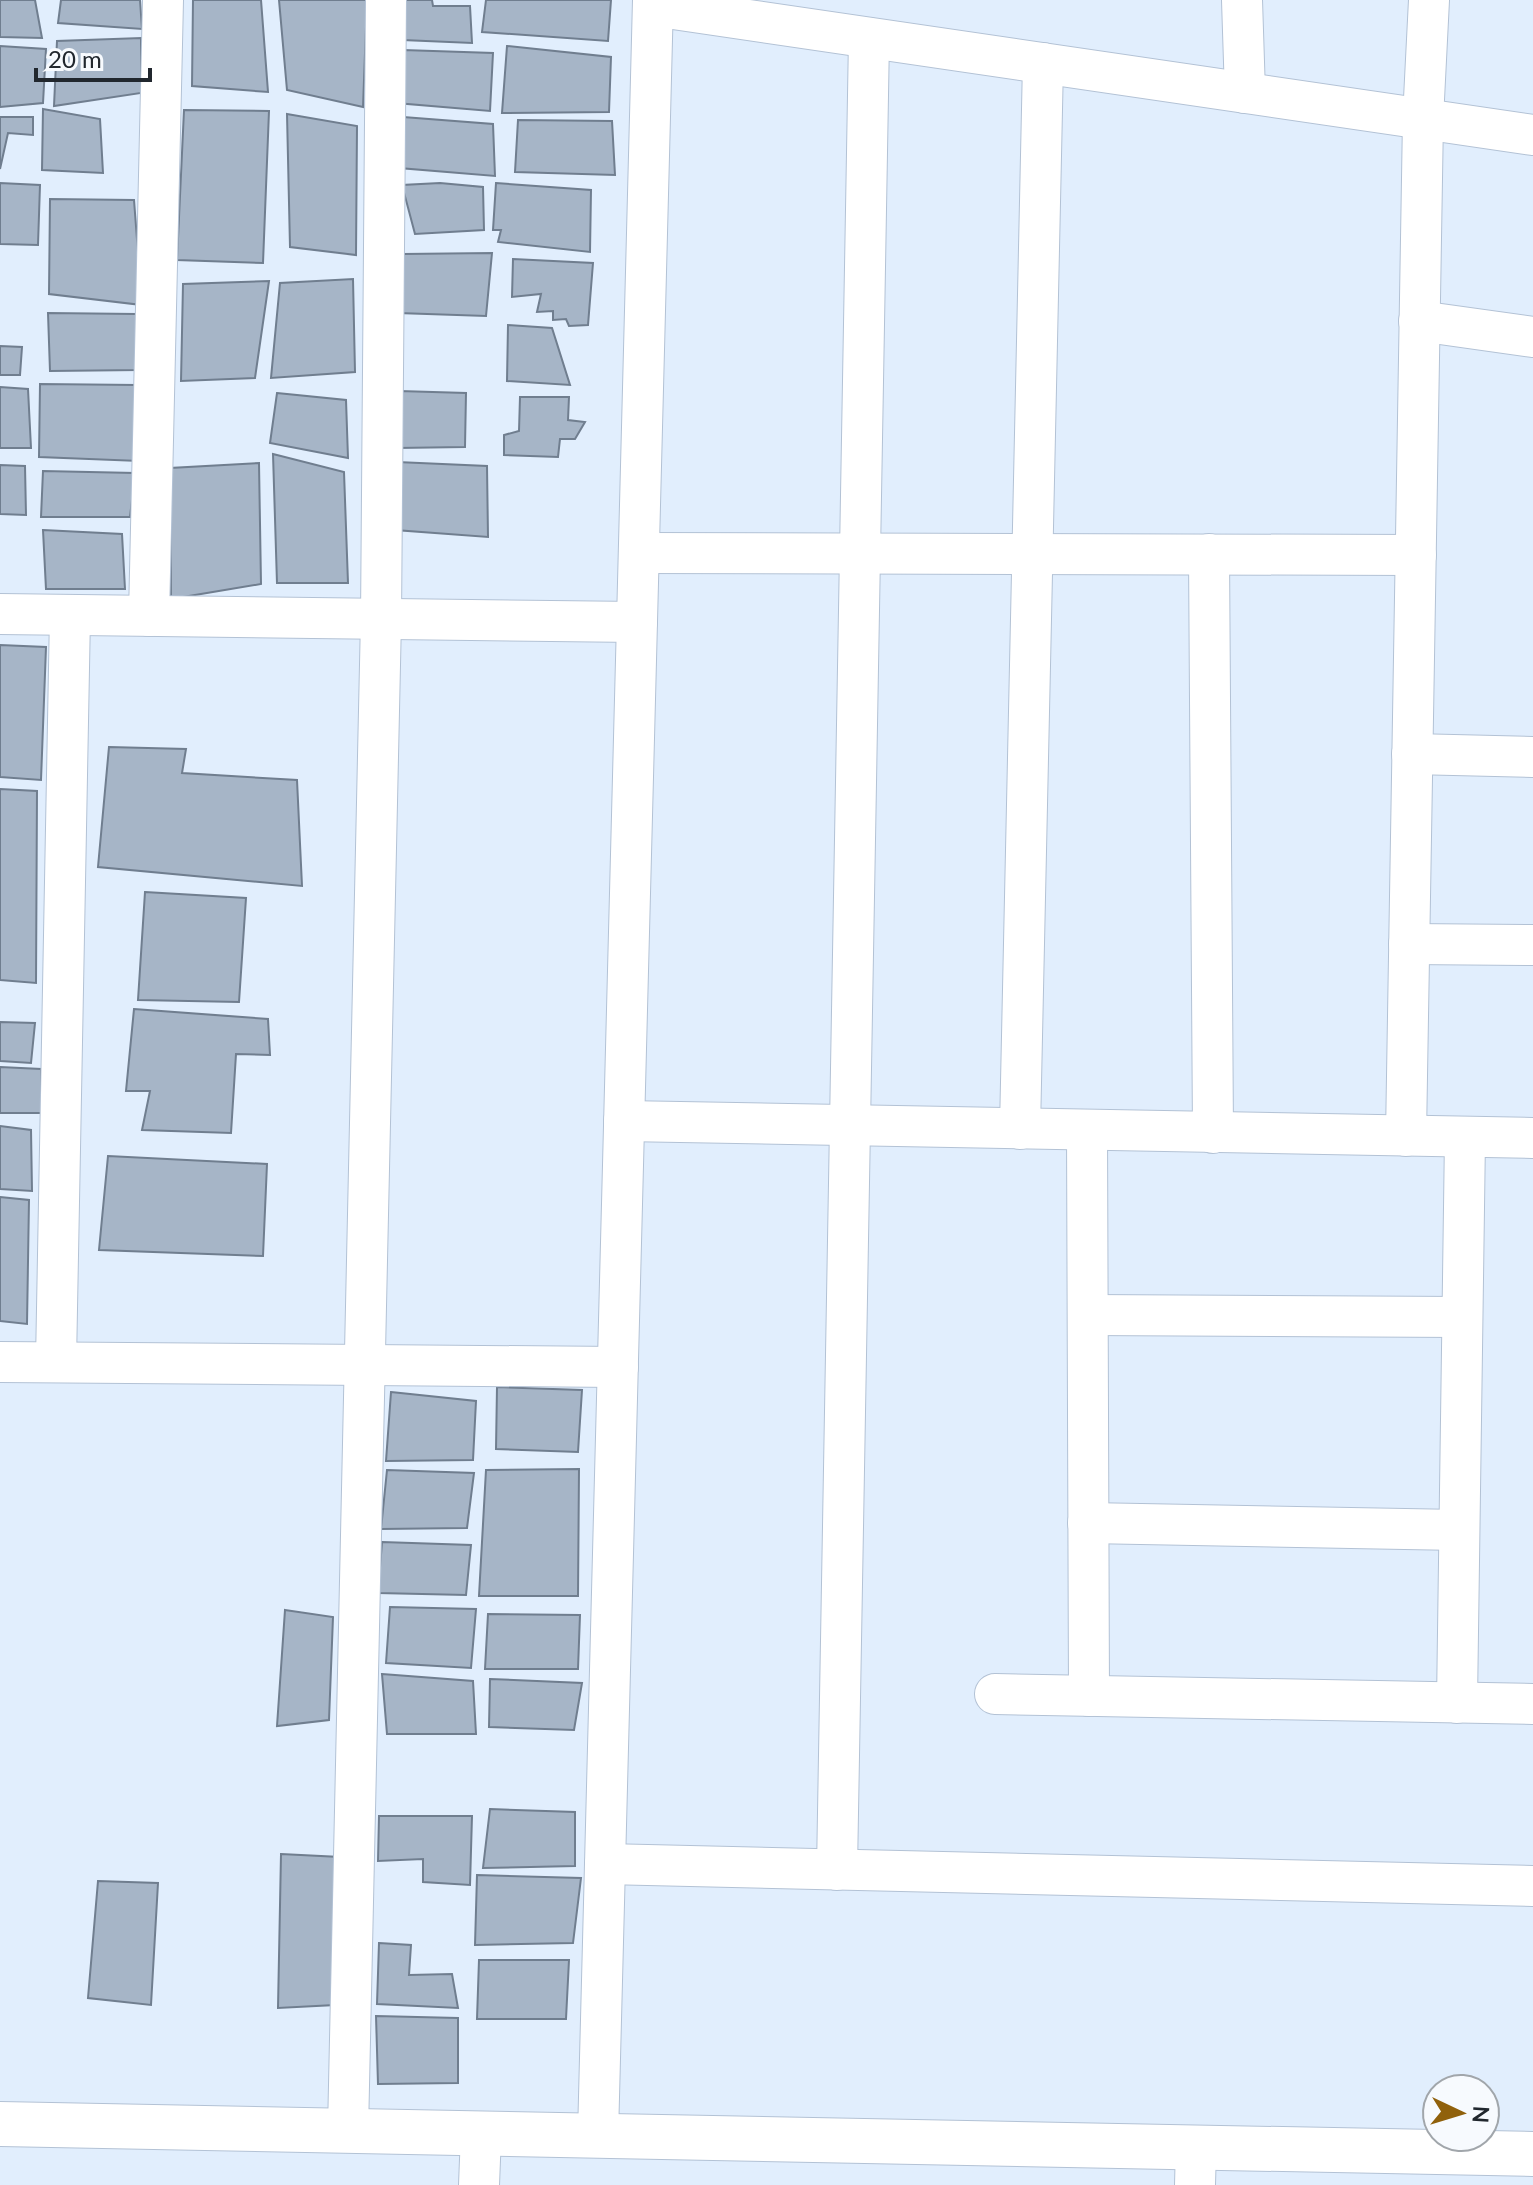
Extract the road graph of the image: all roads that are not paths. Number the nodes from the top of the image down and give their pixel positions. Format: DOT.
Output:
graph roads {
  1 [pos="163,0"];
  2 [pos="386,0"];
  3 [pos="1242,0"];
  4 [pos="1429,0"];
  5 [pos="653,3"];
  6 [pos="869,38"];
  7 [pos="1043,63"];
  8 [pos="1245,93"];
  9 [pos="1423,119"];
  10 [pos="1533,135"];
  11 [pos="1419,321"];
  12 [pos="1533,337"];
  13 [pos="639,553"];
  14 [pos="861,554"];
  15 [pos="1032,554"];
  16 [pos="1209,554"];
  17 [pos="1416,555"];
  18 [pos="0,614"];
  19 [pos="70,615"];
  20 [pos="149,616"];
  21 [pos="381,619"];
  22 [pos="637,622"];
  23 [pos="1412,754"];
  24 [pos="1533,757"];
  25 [pos="1409,944"];
  26 [pos="1533,945"];
  27 [pos="624,1121"];
  28 [pos="850,1126"];
  29 [pos="1020,1129"];
  30 [pos="1087,1130"];
  31 [pos="1213,1133"];
  32 [pos="1406,1136"];
  33 [pos="1465,1137"];
  34 [pos="1533,1138"];
  35 [pos="1088,1315"];
  36 [pos="1462,1317"];
  37 [pos="0,1362"];
  38 [pos="56,1362"];
  39 [pos="365,1365"];
  40 [pos="618,1367"];
  41 [pos="1088,1523"];
  42 [pos="1459,1530"];
  43 [pos="995,1694"];
  44 [pos="1089,1696"];
  45 [pos="1457,1703"];
  46 [pos="1533,1704"];
  47 [pos="605,1864"];
  48 [pos="837,1870"];
  49 [pos="1533,1886"];
  50 [pos="0,2124"];
  51 [pos="348,2131"];
  52 [pos="481,2134"];
  53 [pos="598,2136"];
  54 [pos="1533,2154"];
  55 [pos="1196,2166"];
  56 [pos="479,2185"];
  1 -- 20 [label="street"];
  2 -- 21 [label="street"];
  3 -- 8 [label="street"];
  4 -- 9 [label="street"];
  5 -- 6 [label="street"];
  5 -- 13 [label="street"];
  6 -- 7 [label="street"];
  6 -- 14 [label="street"];
  7 -- 8 [label="street"];
  7 -- 15 [label="street"];
  8 -- 9 [label="street"];
  9 -- 10 [label="street"];
  9 -- 11 [label="street"];
  11 -- 12 [label="street"];
  11 -- 17 [label="street"];
  13 -- 14 [label="street"];
  13 -- 22 [label="street"];
  14 -- 15 [label="street"];
  14 -- 28 [label="street"];
  15 -- 16 [label="street"];
  15 -- 29 [label="street"];
  16 -- 17 [label="street"];
  16 -- 31 [label="street"];
  17 -- 23 [label="street"];
  18 -- 19 [label="street"];
  19 -- 20 [label="street"];
  19 -- 38 [label="street"];
  20 -- 21 [label="street"];
  21 -- 22 [label="street"];
  21 -- 39 [label="street"];
  22 -- 27 [label="street"];
  23 -- 24 [label="street"];
  23 -- 25 [label="street"];
  25 -- 26 [label="street"];
  25 -- 32 [label="street"];
  27 -- 28 [label="street"];
  27 -- 40 [label="street"];
  28 -- 29 [label="street"];
  28 -- 48 [label="street"];
  29 -- 30 [label="street"];
  30 -- 31 [label="street"];
  30 -- 35 [label="street"];
  31 -- 32 [label="street"];
  32 -- 33 [label="street"];
  33 -- 34 [label="street"];
  33 -- 36 [label="street"];
  35 -- 36 [label="street"];
  35 -- 41 [label="street"];
  36 -- 42 [label="street"];
  37 -- 38 [label="street"];
  38 -- 39 [label="street"];
  39 -- 40 [label="street"];
  39 -- 51 [label="street"];
  40 -- 47 [label="street"];
  41 -- 42 [label="street"];
  41 -- 44 [label="street"];
  42 -- 45 [label="street"];
  43 -- 44 [label="street"];
  44 -- 45 [label="street"];
  45 -- 46 [label="street"];
  47 -- 48 [label="street"];
  47 -- 53 [label="street"];
  48 -- 49 [label="street"];
  50 -- 51 [label="street"];
  51 -- 52 [label="street"];
  52 -- 53 [label="street"];
  52 -- 56 [label="street"];
  53 -- 55 [label="street"];
  54 -- 55 [label="street"];
}
